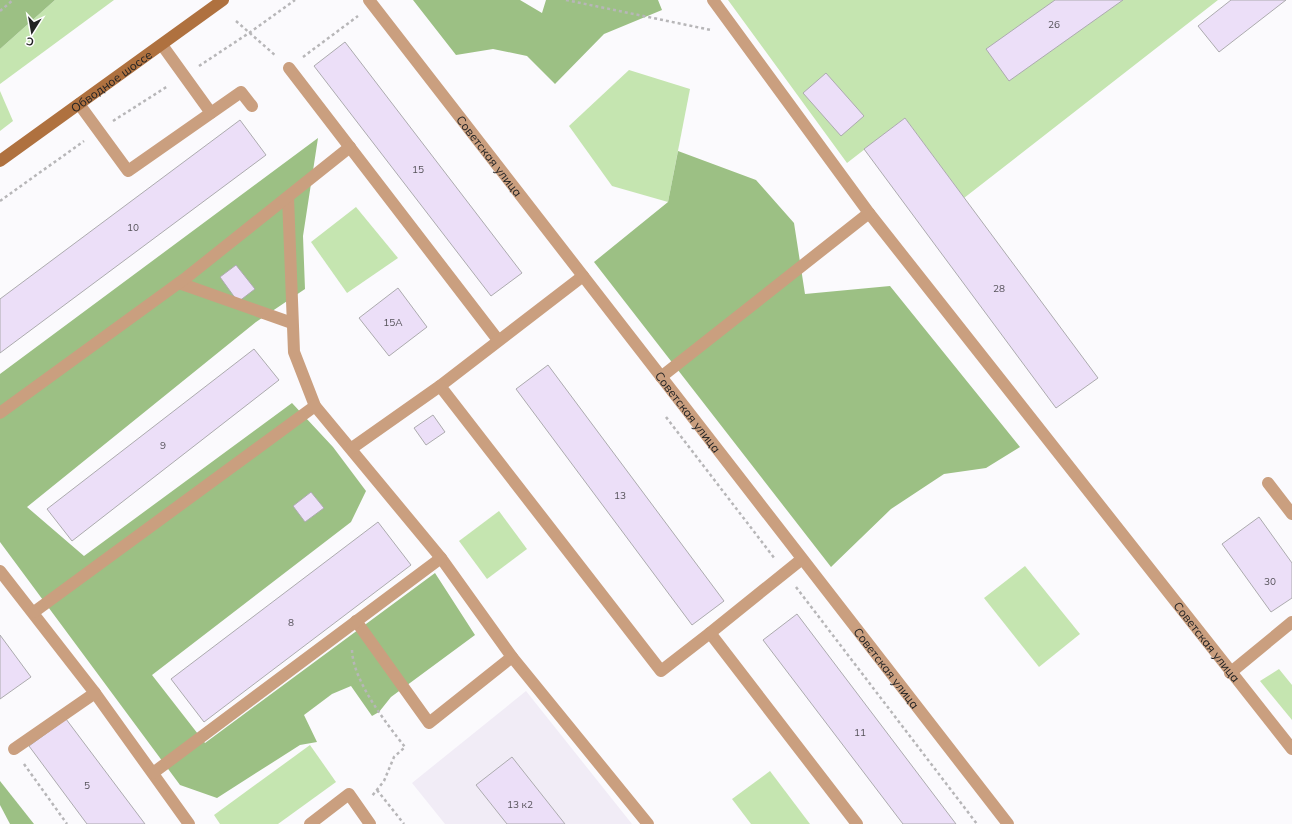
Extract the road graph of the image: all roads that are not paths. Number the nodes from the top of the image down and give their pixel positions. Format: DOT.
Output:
graph roads {
  1 [pos="223,0"];
  2 [pos="713,0"];
  3 [pos="371,2"];
  4 [pos="162,45"];
  5 [pos="289,68"];
  6 [pos="79,104"];
  7 [pos="252,106"];
  8 [pos="211,113"];
  9 [pos="350,147"];
  10 [pos="0,161"];
  11 [pos="288,197"];
  12 [pos="870,213"];
  13 [pos="583,276"];
  14 [pos="179,283"];
  15 [pos="292,322"];
  16 [pos="498,340"];
  17 [pos="661,377"];
  18 [pos="440,386"];
  19 [pos="315,406"];
  20 [pos="0,413"];
  21 [pos="352,448"];
  22 [pos="1268,483"];
  23 [pos="1292,514"];
  24 [pos="441,558"];
  25 [pos="802,559"];
  26 [pos="0,571"];
  27 [pos="34,612"];
  28 [pos="354,622"];
  29 [pos="1292,622"];
  30 [pos="710,633"];
  31 [pos="512,657"];
  32 [pos="1230,672"];
  33 [pos="95,693"];
  34 [pos="14,749"];
  35 [pos="1292,750"];
  36 [pos="153,773"];
  37 [pos="189,824"];
  38 [pos="310,824"];
  39 [pos="370,824"];
  40 [pos="648,824"];
  41 [pos="857,824"];
  42 [pos="1008,824"];
  1 -- 4 [label="street, Обводное шоссе"];
  2 -- 12 [label="street, Советская улица"];
  3 -- 13 [label="street, Советская улица"];
  4 -- 6 [label="street, Обводное шоссе"];
  4 -- 8 [label="street"];
  5 -- 9 [label="street"];
  6 -- 8 [label="street"];
  6 -- 10 [label="street, Обводное шоссе"];
  7 -- 8 [label="street"];
  9 -- 11 [label="street"];
  9 -- 16 [label="street"];
  11 -- 14 [label="street"];
  11 -- 15 [label="street"];
  12 -- 17 [label="street"];
  12 -- 32 [label="street, Советская улица"];
  13 -- 16 [label="street"];
  13 -- 17 [label="street, Советская улица"];
  14 -- 15 [label="street"];
  14 -- 20 [label="street"];
  15 -- 19 [label="street"];
  16 -- 18 [label="street"];
  17 -- 25 [label="street, Советская улица"];
  18 -- 21 [label="street"];
  18 -- 30 [label="street"];
  19 -- 21 [label="street"];
  19 -- 27 [label="street"];
  21 -- 24 [label="street"];
  22 -- 23 [label="street"];
  24 -- 28 [label="street"];
  24 -- 31 [label="street"];
  25 -- 30 [label="street"];
  25 -- 42 [label="street, Советская улица"];
  26 -- 27 [label="street"];
  27 -- 33 [label="street"];
  28 -- 31 [label="street"];
  28 -- 36 [label="street"];
  29 -- 32 [label="street"];
  30 -- 41 [label="street"];
  31 -- 40 [label="street"];
  32 -- 35 [label="street, Советская улица"];
  33 -- 34 [label="street"];
  33 -- 36 [label="street"];
  36 -- 37 [label="street"];
  38 -- 39 [label="street"];
}
